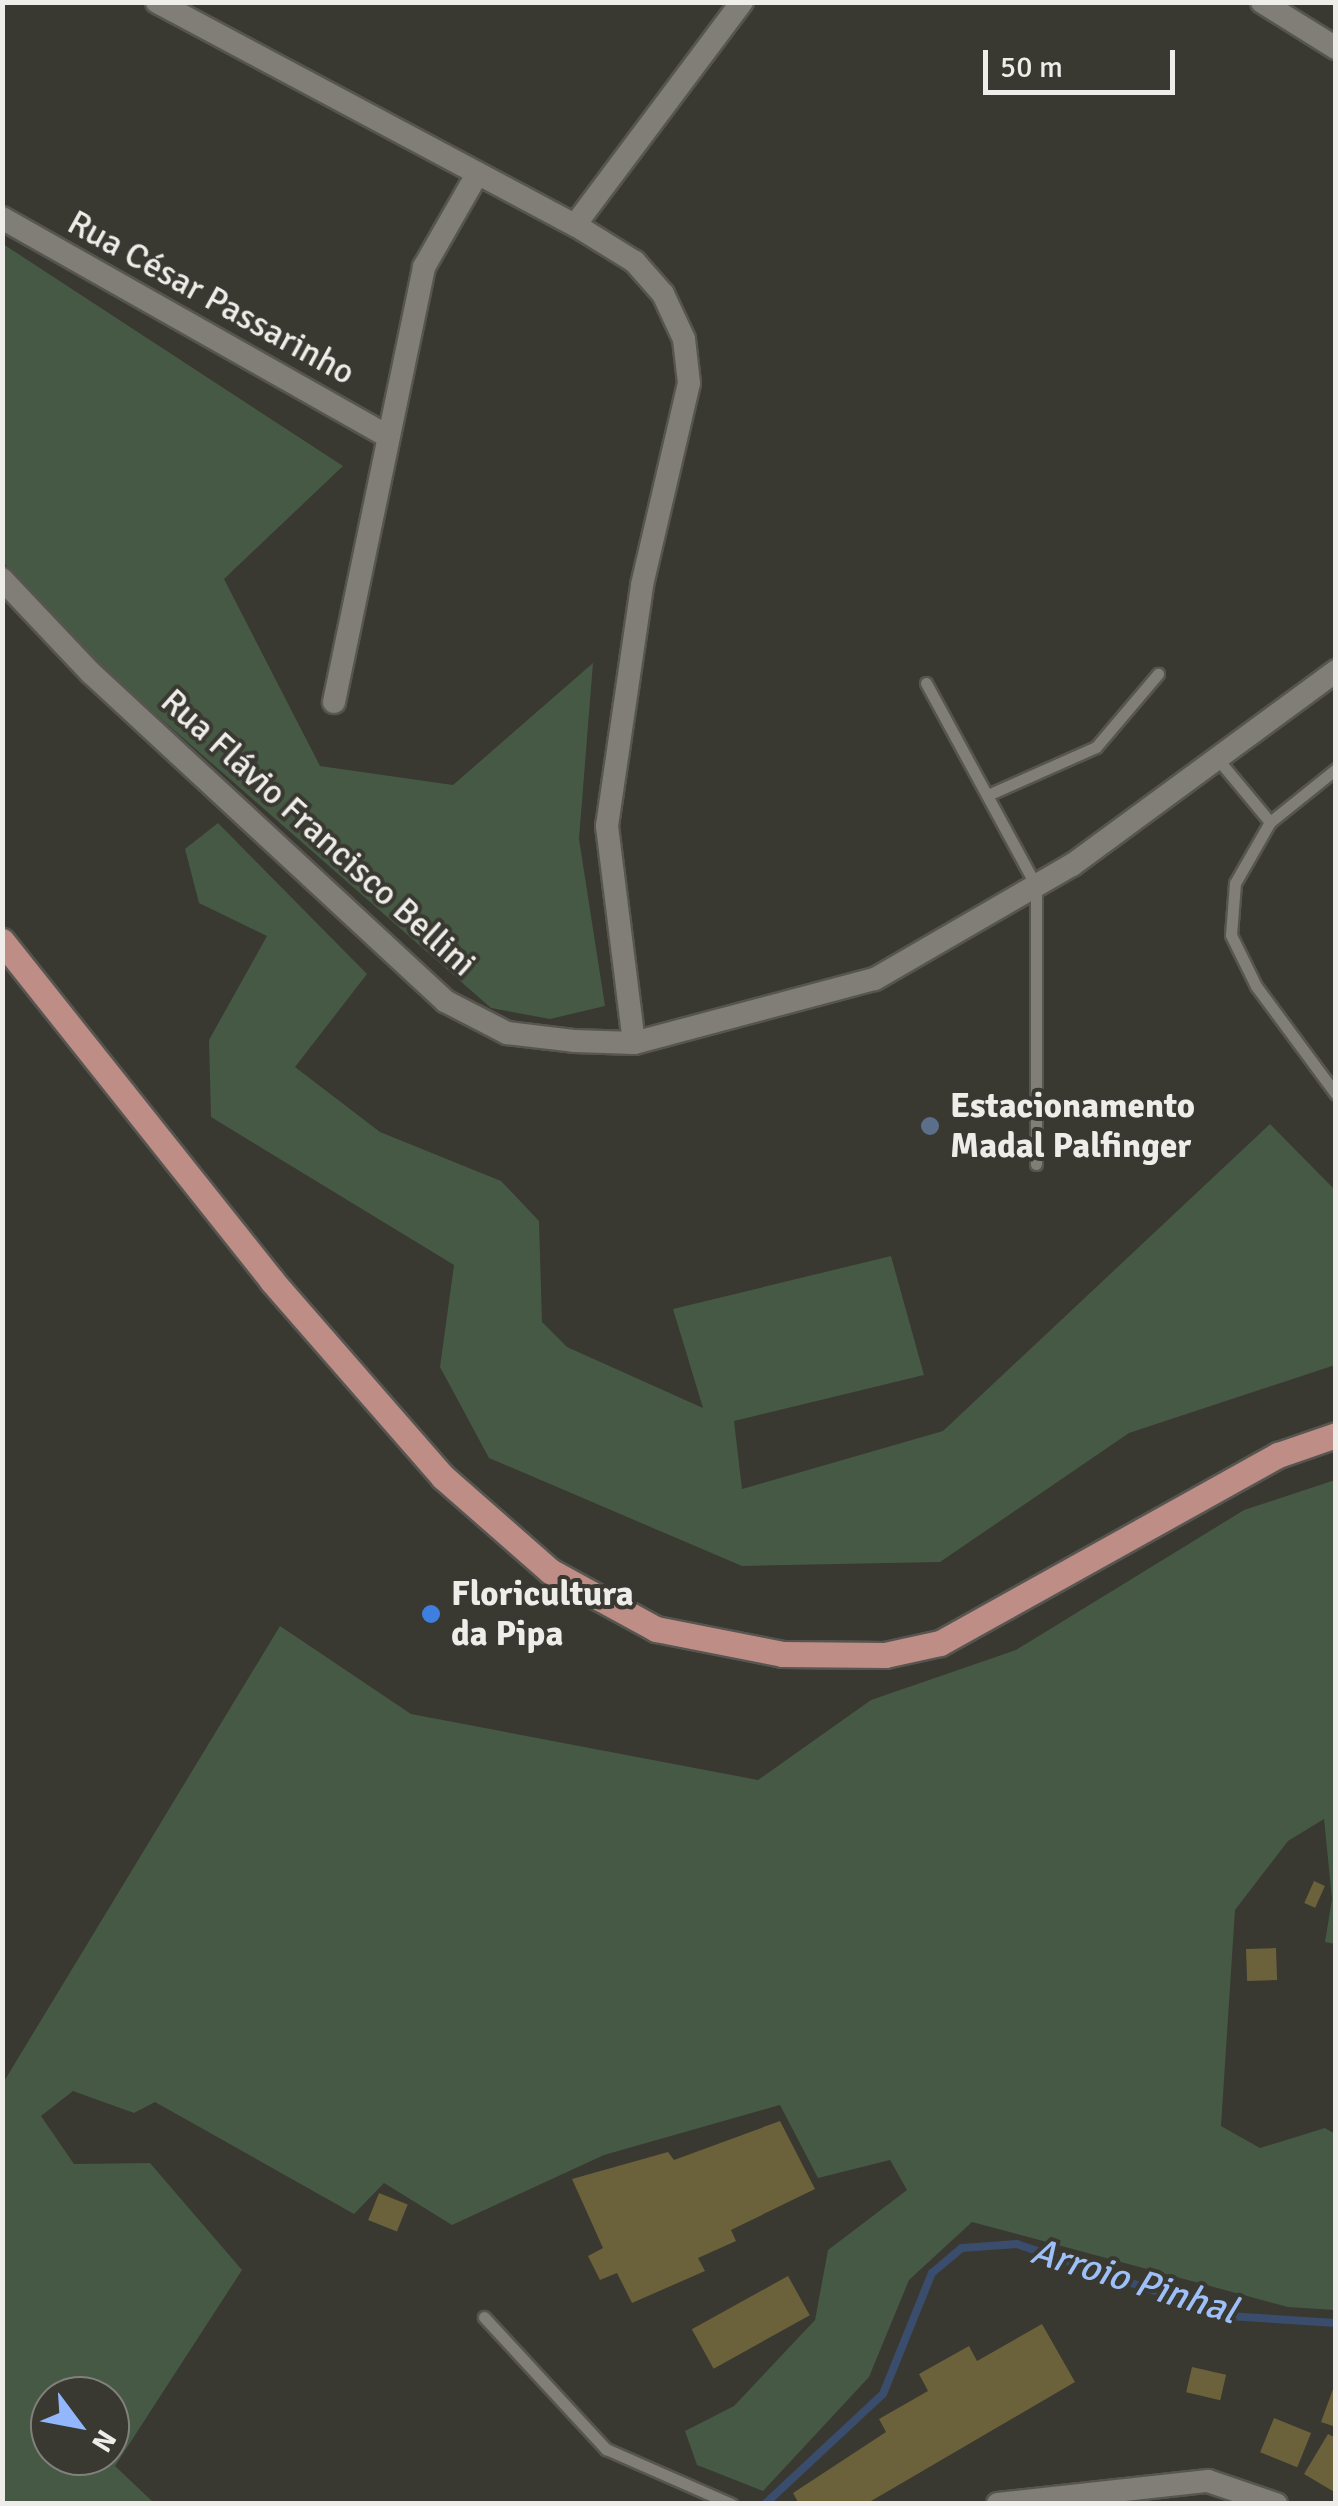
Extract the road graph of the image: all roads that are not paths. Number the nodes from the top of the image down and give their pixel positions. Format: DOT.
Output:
graph roads {
  1 [pos="156,2"];
  2 [pos="1262,2"];
  3 [pos="731,6"];
  4 [pos="1336,48"];
  5 [pos="475,178"];
  6 [pos="2,218"];
  7 [pos="575,226"];
  8 [pos="387,436"];
  9 [pos="2,579"];
  10 [pos="1336,671"];
  11 [pos="1158,674"];
  12 [pos="926,683"];
  13 [pos="334,702"];
  14 [pos="1221,763"];
  15 [pos="1336,768"];
  16 [pos="990,794"];
  17 [pos="1270,822"];
  18 [pos="1036,886"];
  19 [pos="2,941"];
  20 [pos="634,1043"];
  21 [pos="1336,1094"];
  22 [pos="1036,1164"];
  23 [pos="1336,1436"];
  24 [pos="484,2317"];
  25 [pos="731,2504"];
  26 [pos="998,2504"];
  27 [pos="1276,2504"];
  1 -- 5 [label="street"];
  2 -- 4 [label="street"];
  3 -- 7 [label="street"];
  5 -- 7 [label="street"];
  5 -- 8 [label="street"];
  6 -- 8 [label="street, Rua César Passarinho"];
  7 -- 20 [label="street"];
  8 -- 13 [label="street"];
  9 -- 20 [label="street, Rua Flávio Francisco Bellini"];
  10 -- 14 [label="street, Rua Flávio Francisco Bellini"];
  11 -- 16 [label="lane"];
  12 -- 16 [label="lane"];
  14 -- 17 [label="lane"];
  14 -- 18 [label="street, Rua Flávio Francisco Bellini"];
  15 -- 17 [label="lane"];
  16 -- 18 [label="lane"];
  17 -- 21 [label="lane"];
  18 -- 20 [label="street, Rua Flávio Francisco Bellini"];
  18 -- 22 [label="lane"];
  19 -- 23 [label="main road"];
  24 -- 25 [label="lane"];
  26 -- 27 [label="street"];
}
